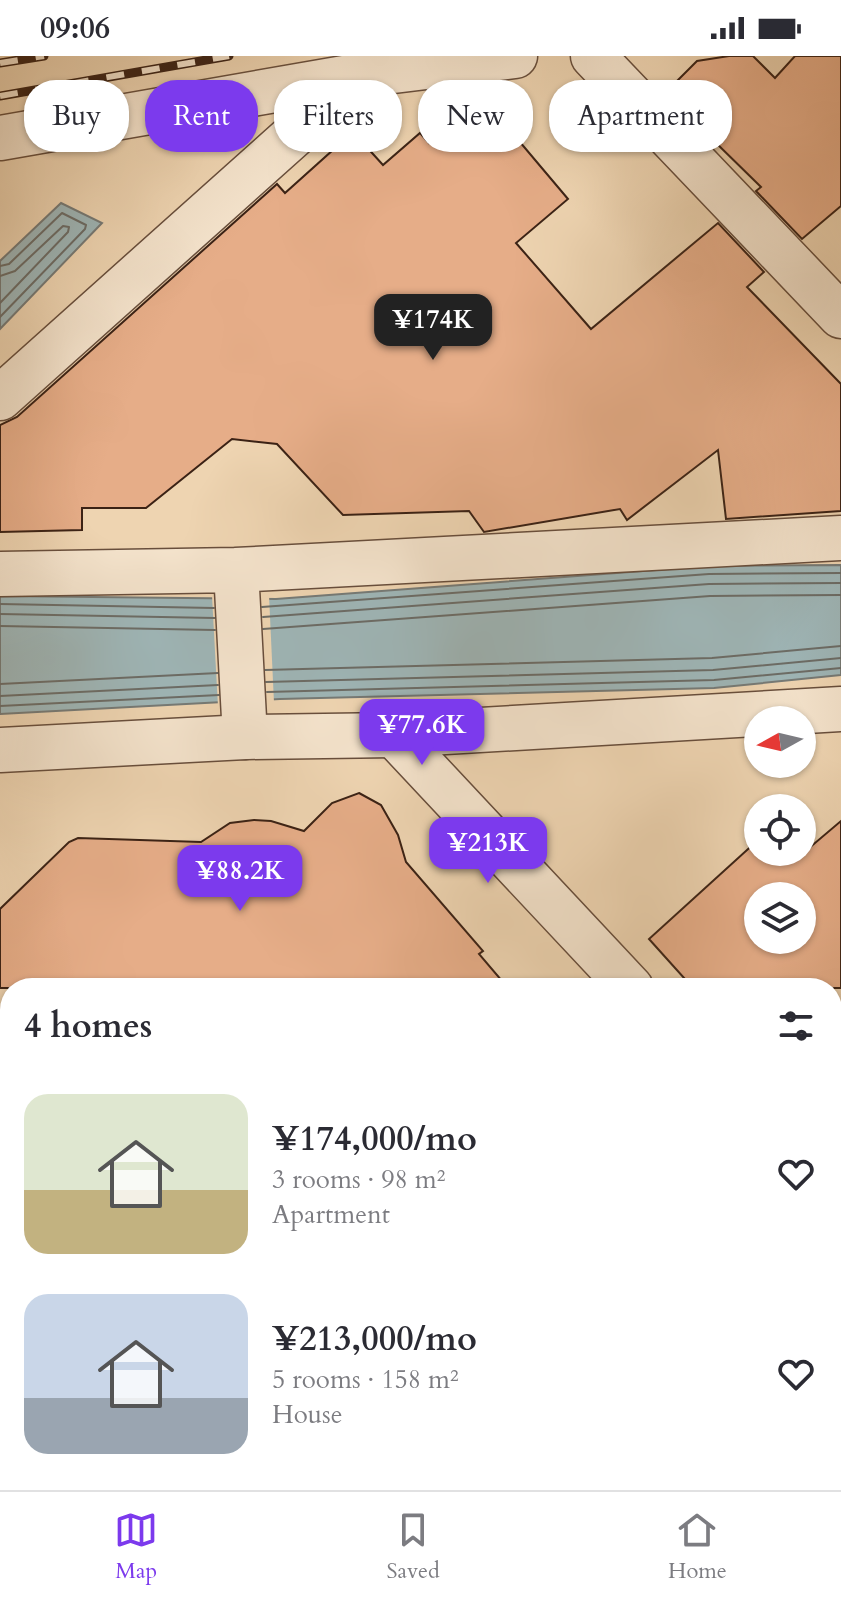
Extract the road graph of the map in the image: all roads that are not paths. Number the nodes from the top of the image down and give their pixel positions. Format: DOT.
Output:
graph roads {
  1 [pos="515,56"];
  2 [pos="593,56"];
  3 [pos="361,75"];
  4 [pos="0,138"];
  5 [pos="841,316"];
  6 [pos="0,398"];
  7 [pos="841,538"];
  8 [pos="0,574"];
  9 [pos="236,579"];
  10 [pos="841,709"];
  11 [pos="244,723"];
  12 [pos="394,735"];
  13 [pos="0,750"];
  14 [pos="622,978"];
  1 -- 3 [label="street"];
  2 -- 5 [label="street"];
  3 -- 4 [label="street"];
  3 -- 6 [label="street"];
  7 -- 9 [label="street"];
  8 -- 9 [label="street"];
  9 -- 11 [label="street"];
  10 -- 12 [label="street"];
  11 -- 12 [label="street"];
  11 -- 13 [label="street"];
  12 -- 14 [label="street"];
}
